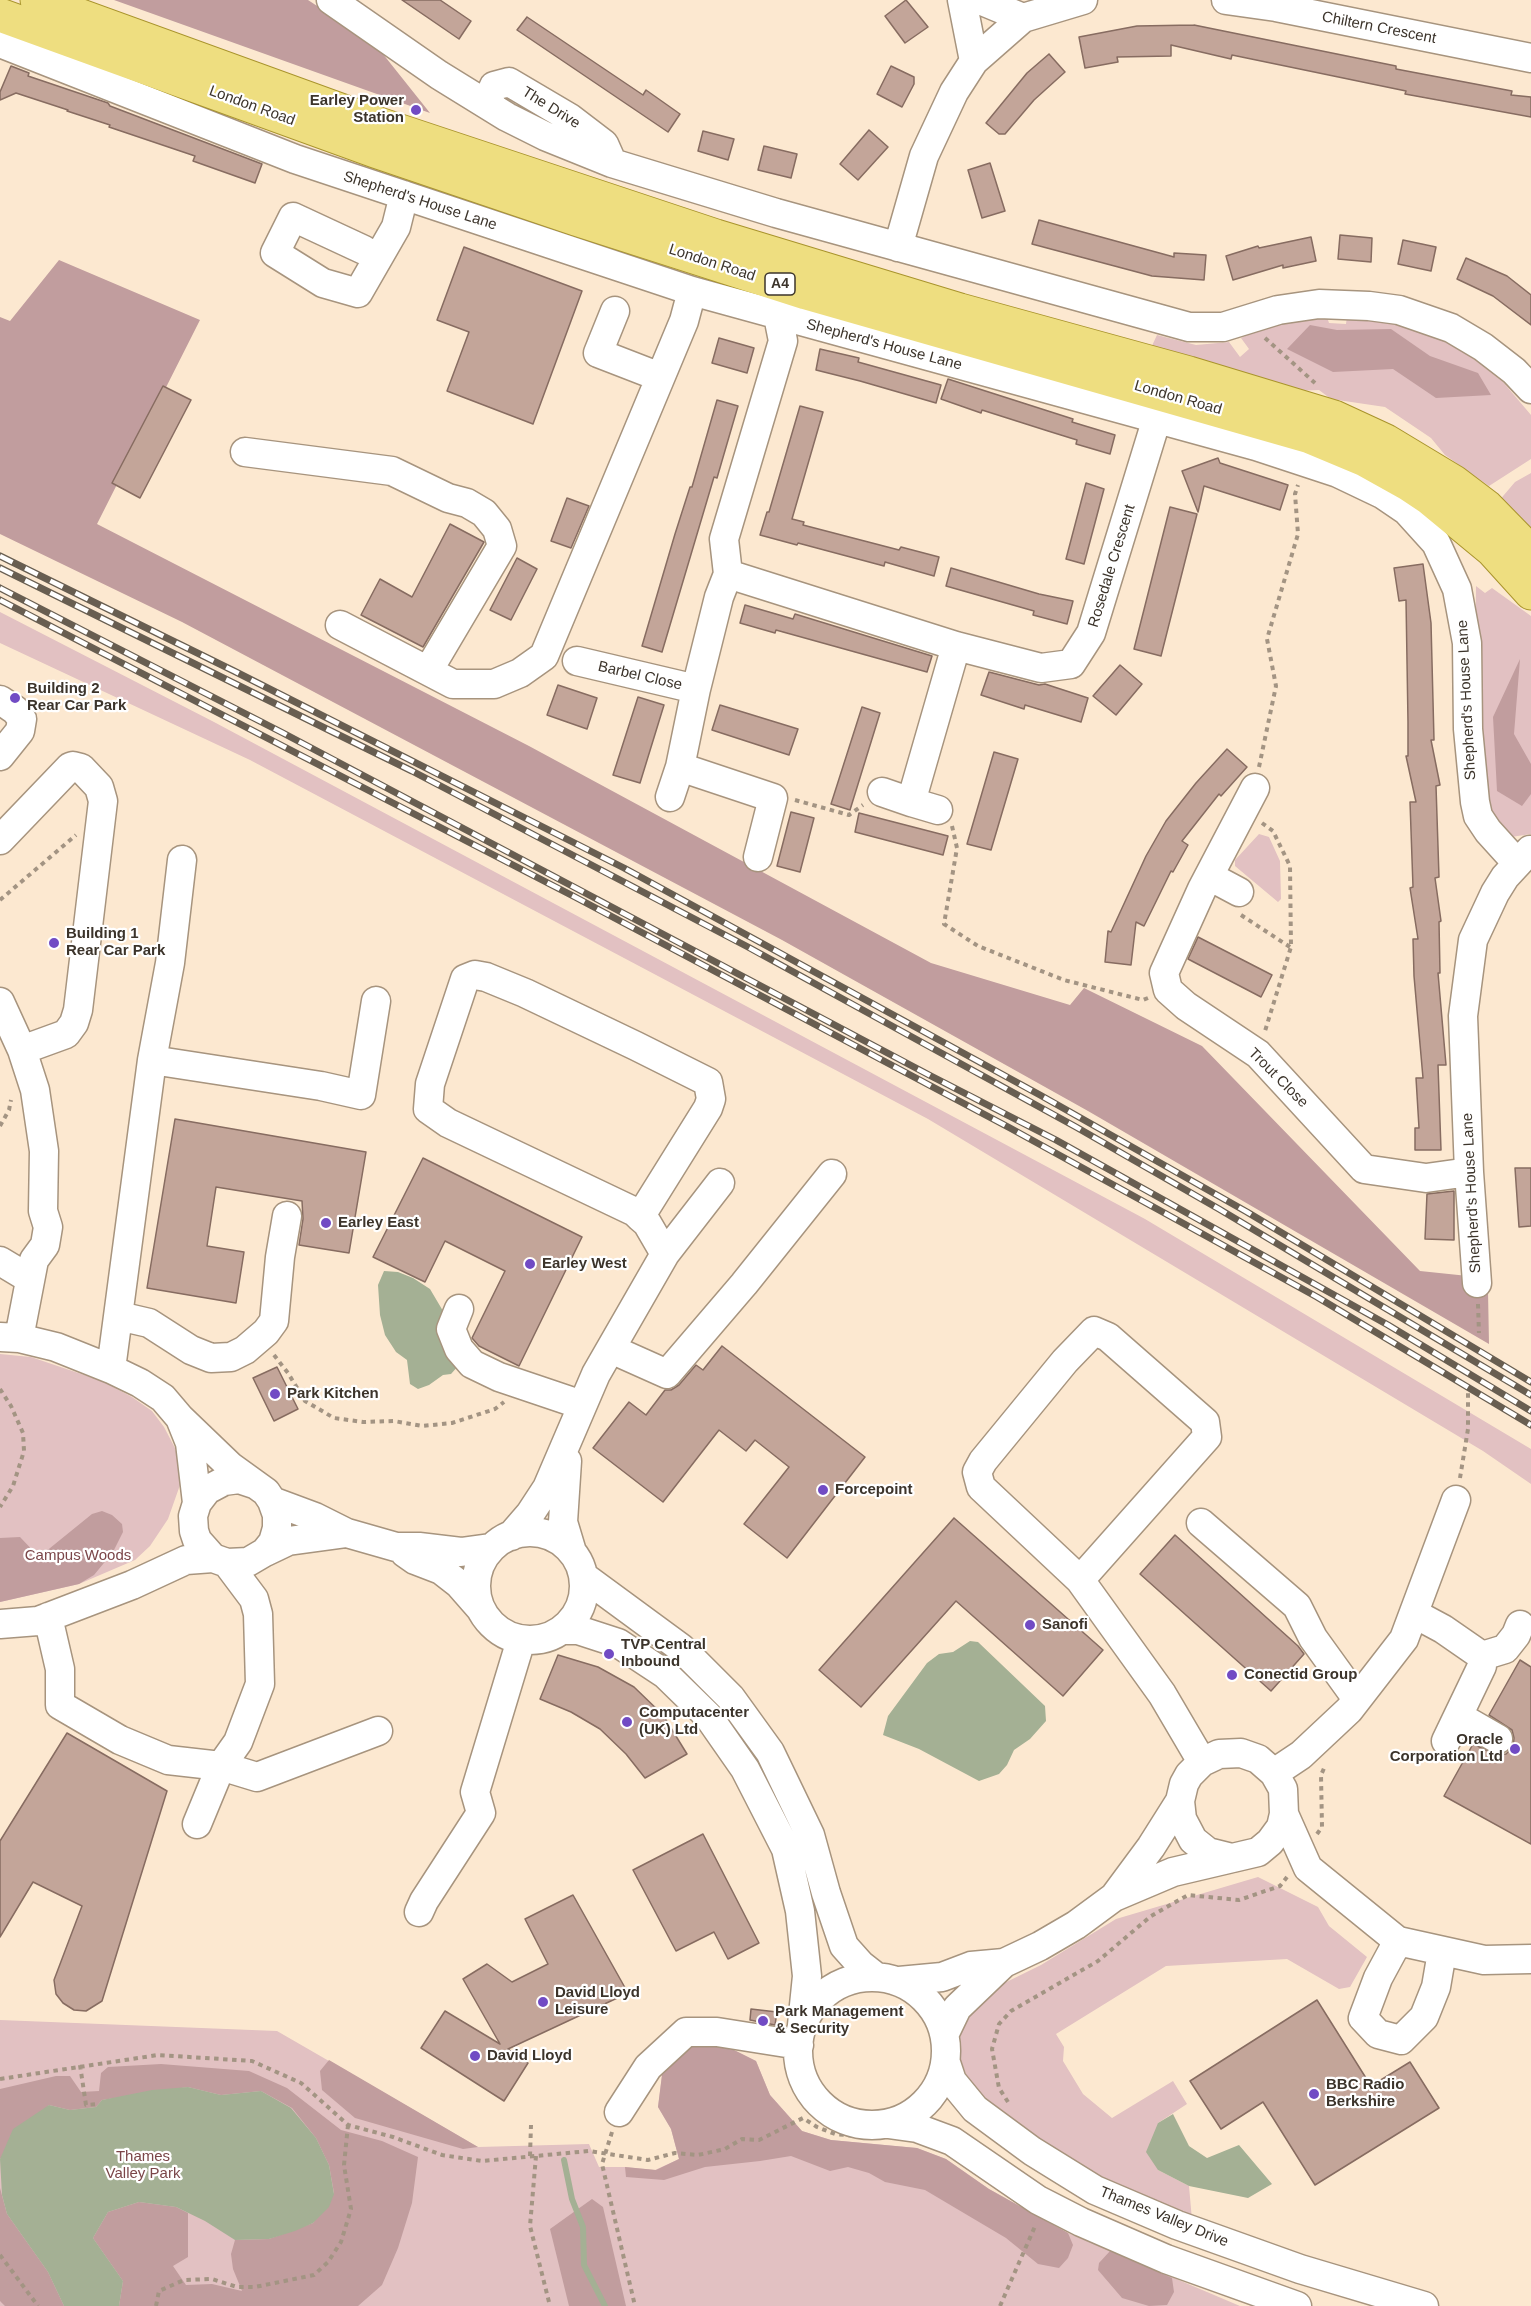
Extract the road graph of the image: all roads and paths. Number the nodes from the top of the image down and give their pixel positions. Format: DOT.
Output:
graph roads {
  1 [pos="37,0"];
  2 [pos="331,0"];
  3 [pos="962,0"];
  4 [pos="980,0"];
  5 [pos="1083,0"];
  6 [pos="1226,0"];
  7 [pos="0,15"];
  8 [pos="1023,18"];
  9 [pos="0,43"];
  10 [pos="1531,58"];
  11 [pos="974,61"];
  12 [pos="404,195"];
  13 [pos="898,247"];
  14 [pos="364,250"];
  15 [pos="692,291"];
  16 [pos="615,312"];
  17 [pos="778,316"];
  18 [pos="660,377"];
  19 [pos="1531,389"];
  20 [pos="1157,418"];
  21 [pos="245,452"];
  22 [pos="1306,461"];
  23 [pos="1531,552"];
  24 [pos="728,574"];
  25 [pos="1531,593"];
  26 [pos="340,625"];
  27 [pos="956,645"];
  28 [pos="577,661"];
  29 [pos="428,671"];
  30 [pos="696,688"];
  31 [pos="0,700"];
  32 [pos="0,756"];
  33 [pos="680,766"];
  34 [pos="882,792"];
  35 [pos="670,797"];
  36 [pos="773,798"];
  37 [pos="1249,799"];
  38 [pos="925,806"];
  39 [pos="77,834"];
  40 [pos="0,840"];
  41 [pos="1524,856"];
  42 [pos="758,857"];
  43 [pos="182,860"];
  44 [pos="1205,882"];
  45 [pos="1239,892"];
  46 [pos="0,900"];
  47 [pos="1291,947"];
  48 [pos="1168,990"];
  49 [pos="376,1001"];
  50 [pos="0,1002"];
  51 [pos="22,1050"];
  52 [pos="1258,1054"];
  53 [pos="152,1060"];
  54 [pos="10,1091"];
  55 [pos="0,1126"];
  56 [pos="1469,1172"];
  57 [pos="832,1174"];
  58 [pos="720,1183"];
  59 [pos="287,1216"];
  60 [pos="640,1216"];
  61 [pos="665,1254"];
  62 [pos="0,1261"];
  63 [pos="32,1270"];
  64 [pos="1477,1283"];
  65 [pos="459,1309"];
  66 [pos="119,1316"];
  67 [pos="10,1337"];
  68 [pos="253,1342"];
  69 [pos="611,1349"];
  70 [pos="111,1369"];
  71 [pos="499,1377"];
  72 [pos="0,1389"];
  73 [pos="1468,1393"];
  74 [pos="580,1409"];
  75 [pos="180,1418"];
  76 [pos="263,1492"];
  77 [pos="1456,1500"];
  78 [pos="0,1507"];
  79 [pos="195,1510"];
  80 [pos="1201,1523"];
  81 [pos="347,1533"];
  82 [pos="501,1542"];
  83 [pos="396,1547"];
  84 [pos="262,1554"];
  85 [pos="220,1561"];
  86 [pos="578,1564"];
  87 [pos="141,1579"];
  88 [pos="1080,1580"];
  89 [pos="254,1599"];
  90 [pos="480,1608"];
  91 [pos="1415,1614"];
  92 [pos="48,1617"];
  93 [pos="0,1624"];
  94 [pos="1520,1625"];
  95 [pos="563,1630"];
  96 [pos="521,1640"];
  97 [pos="1482,1656"];
  98 [pos="1357,1699"];
  99 [pos="1458,1716"];
  100 [pos="378,1731"];
  101 [pos="1498,1739"];
  102 [pos="1446,1741"];
  103 [pos="1202,1762"];
  104 [pos="221,1766"];
  105 [pos="1274,1773"];
  106 [pos="1180,1801"];
  107 [pos="1284,1814"];
  108 [pos="197,1824"];
  109 [pos="1245,1855"];
  110 [pos="1308,1868"];
  111 [pos="1280,1886"];
  112 [pos="1114,1897"];
  113 [pos="419,1912"];
  114 [pos="1398,1941"];
  115 [pos="1442,1952"];
  116 [pos="1531,1959"];
  117 [pos="1004,1963"];
  118 [pos="887,1978"];
  119 [pos="945,2033"];
  120 [pos="801,2035"];
  121 [pos="946,2063"];
  122 [pos="80,2066"];
  123 [pos="0,2079"];
  124 [pos="98,2104"];
  125 [pos="1011,2107"];
  126 [pos="619,2112"];
  127 [pos="803,2118"];
  128 [pos="888,2124"];
  129 [pos="348,2125"];
  130 [pos="531,2125"];
  131 [pos="605,2155"];
  132 [pos="533,2156"];
  133 [pos="1035,2226"];
  134 [pos="0,2255"];
  135 [pos="38,2306"];
  136 [pos="156,2306"];
  137 [pos="550,2306"];
  138 [pos="635,2306"];
  139 [pos="1000,2306"];
  140 [pos="1297,2306"];
  141 [pos="1424,2306"];
  1 -- 23 [label="main road, London Road / A4"];
  2 -- 13 [label="street, The Drive"];
  3 -- 11 [label="street"];
  4 -- 8 [label="street"];
  5 -- 8 [label="street"];
  6 -- 10 [label="street, Chiltern Crescent"];
  7 -- 25 [label="main road, London Road / A4"];
  8 -- 11 [label="street"];
  9 -- 12 [label="street, Shepherd's House Lane"];
  11 -- 13 [label="street"];
  12 -- 14 [label="street"];
  12 -- 15 [label="street, Shepherd's House Lane"];
  13 -- 19 [label="street"];
  15 -- 17 [label="street, Shepherd's House Lane"];
  15 -- 18 [label="street"];
  16 -- 18 [label="street"];
  17 -- 20 [label="street, Shepherd's House Lane"];
  17 -- 24 [label="street"];
  18 -- 29 [label="street"];
  20 -- 22 [label="street, Shepherd's House Lane"];
  20 -- 27 [label="street, Rosedale Crescent"];
  21 -- 29 [label="street"];
  22 -- 37 [label="path"];
  22 -- 41 [label="street, Shepherd's House Lane"];
  24 -- 27 [label="street, Rosedale Crescent"];
  24 -- 30 [label="street"];
  26 -- 29 [label="street"];
  27 -- 38 [label="street"];
  28 -- 30 [label="street, Barbel Close"];
  30 -- 33 [label="street, Barbel Close"];
  31 -- 32 [label="street"];
  33 -- 35 [label="street, Barbel Close"];
  33 -- 36 [label="street"];
  34 -- 36 [label="path"];
  34 -- 38 [label="street"];
  36 -- 42 [label="street"];
  37 -- 44 [label="street"];
  37 -- 47 [label="path"];
  38 -- 48 [label="path"];
  39 -- 46 [label="path"];
  40 -- 51 [label="street"];
  41 -- 56 [label="street, Shepherd's House Lane"];
  43 -- 53 [label="street"];
  44 -- 45 [label="street"];
  44 -- 47 [label="path"];
  44 -- 48 [label="street"];
  47 -- 52 [label="path"];
  48 -- 52 [label="street, Trout Close"];
  49 -- 53 [label="street"];
  50 -- 51 [label="street"];
  51 -- 63 [label="street"];
  52 -- 56 [label="street, Trout Close"];
  53 -- 66 [label="street"];
  54 -- 55 [label="path"];
  56 -- 64 [label="street, Shepherd's House Lane"];
  57 -- 69 [label="street"];
  58 -- 61 [label="street"];
  59 -- 68 [label="street"];
  60 -- 60 [label="street"];
  60 -- 61 [label="street"];
  61 -- 69 [label="street"];
  62 -- 63 [label="street"];
  63 -- 67 [label="street"];
  65 -- 71 [label="street"];
  66 -- 68 [label="street"];
  66 -- 70 [label="street"];
  67 -- 70 [label="street"];
  68 -- 71 [label="path"];
  69 -- 74 [label="street"];
  70 -- 75 [label="street"];
  71 -- 74 [label="street"];
  72 -- 78 [label="path"];
  73 -- 77 [label="path"];
  74 -- 82 [label="street"];
  74 -- 86 [label="street"];
  75 -- 76 [label="street"];
  75 -- 79 [label="street"];
  76 -- 79 [label="street"];
  76 -- 81 [label="street"];
  76 -- 84 [label="street"];
  77 -- 91 [label="street"];
  79 -- 85 [label="street"];
  79 -- 87 [label="street"];
  80 -- 98 [label="street"];
  81 -- 83 [label="street"];
  81 -- 84 [label="street"];
  82 -- 83 [label="street"];
  82 -- 86 [label="street"];
  82 -- 90 [label="street"];
  83 -- 90 [label="street"];
  84 -- 85 [label="street"];
  84 -- 89 [label="street"];
  85 -- 87 [label="street"];
  85 -- 89 [label="street"];
  86 -- 95 [label="street"];
  86 -- 118 [label="street"];
  87 -- 92 [label="street"];
  88 -- 88 [label="street"];
  88 -- 103 [label="street"];
  89 -- 104 [label="street"];
  90 -- 96 [label="street"];
  91 -- 97 [label="street"];
  91 -- 98 [label="street"];
  92 -- 93 [label="street"];
  92 -- 104 [label="street"];
  94 -- 97 [label="street"];
  95 -- 96 [label="street"];
  95 -- 120 [label="street"];
  96 -- 113 [label="street"];
  97 -- 99 [label="street"];
  98 -- 105 [label="street"];
  99 -- 101 [label="street"];
  99 -- 102 [label="street"];
  100 -- 104 [label="street"];
  103 -- 105 [label="street"];
  103 -- 106 [label="street"];
  104 -- 108 [label="street"];
  105 -- 107 [label="street"];
  106 -- 109 [label="street"];
  106 -- 112 [label="street"];
  107 -- 109 [label="street"];
  107 -- 110 [label="street"];
  109 -- 110 [label="street"];
  109 -- 112 [label="street"];
  110 -- 114 [label="street"];
  111 -- 125 [label="path"];
  112 -- 117 [label="street"];
  114 -- 115 [label="street"];
  114 -- 115 [label="street"];
  115 -- 116 [label="street"];
  117 -- 118 [label="street"];
  117 -- 119 [label="street"];
  118 -- 119 [label="street"];
  118 -- 120 [label="street"];
  119 -- 121 [label="street"];
  120 -- 126 [label="street"];
  120 -- 128 [label="street"];
  121 -- 128 [label="street"];
  121 -- 141 [label="street, Thames Valley Drive"];
  122 -- 123 [label="path"];
  122 -- 124 [label="path"];
  122 -- 129 [label="path"];
  126 -- 131 [label="path"];
  127 -- 131 [label="path"];
  128 -- 140 [label="street"];
  129 -- 132 [label="path"];
  129 -- 136 [label="path"];
  130 -- 132 [label="path"];
  131 -- 132 [label="path"];
  131 -- 138 [label="path"];
  132 -- 137 [label="path"];
  133 -- 139 [label="path"];
  134 -- 135 [label="path"];
}
